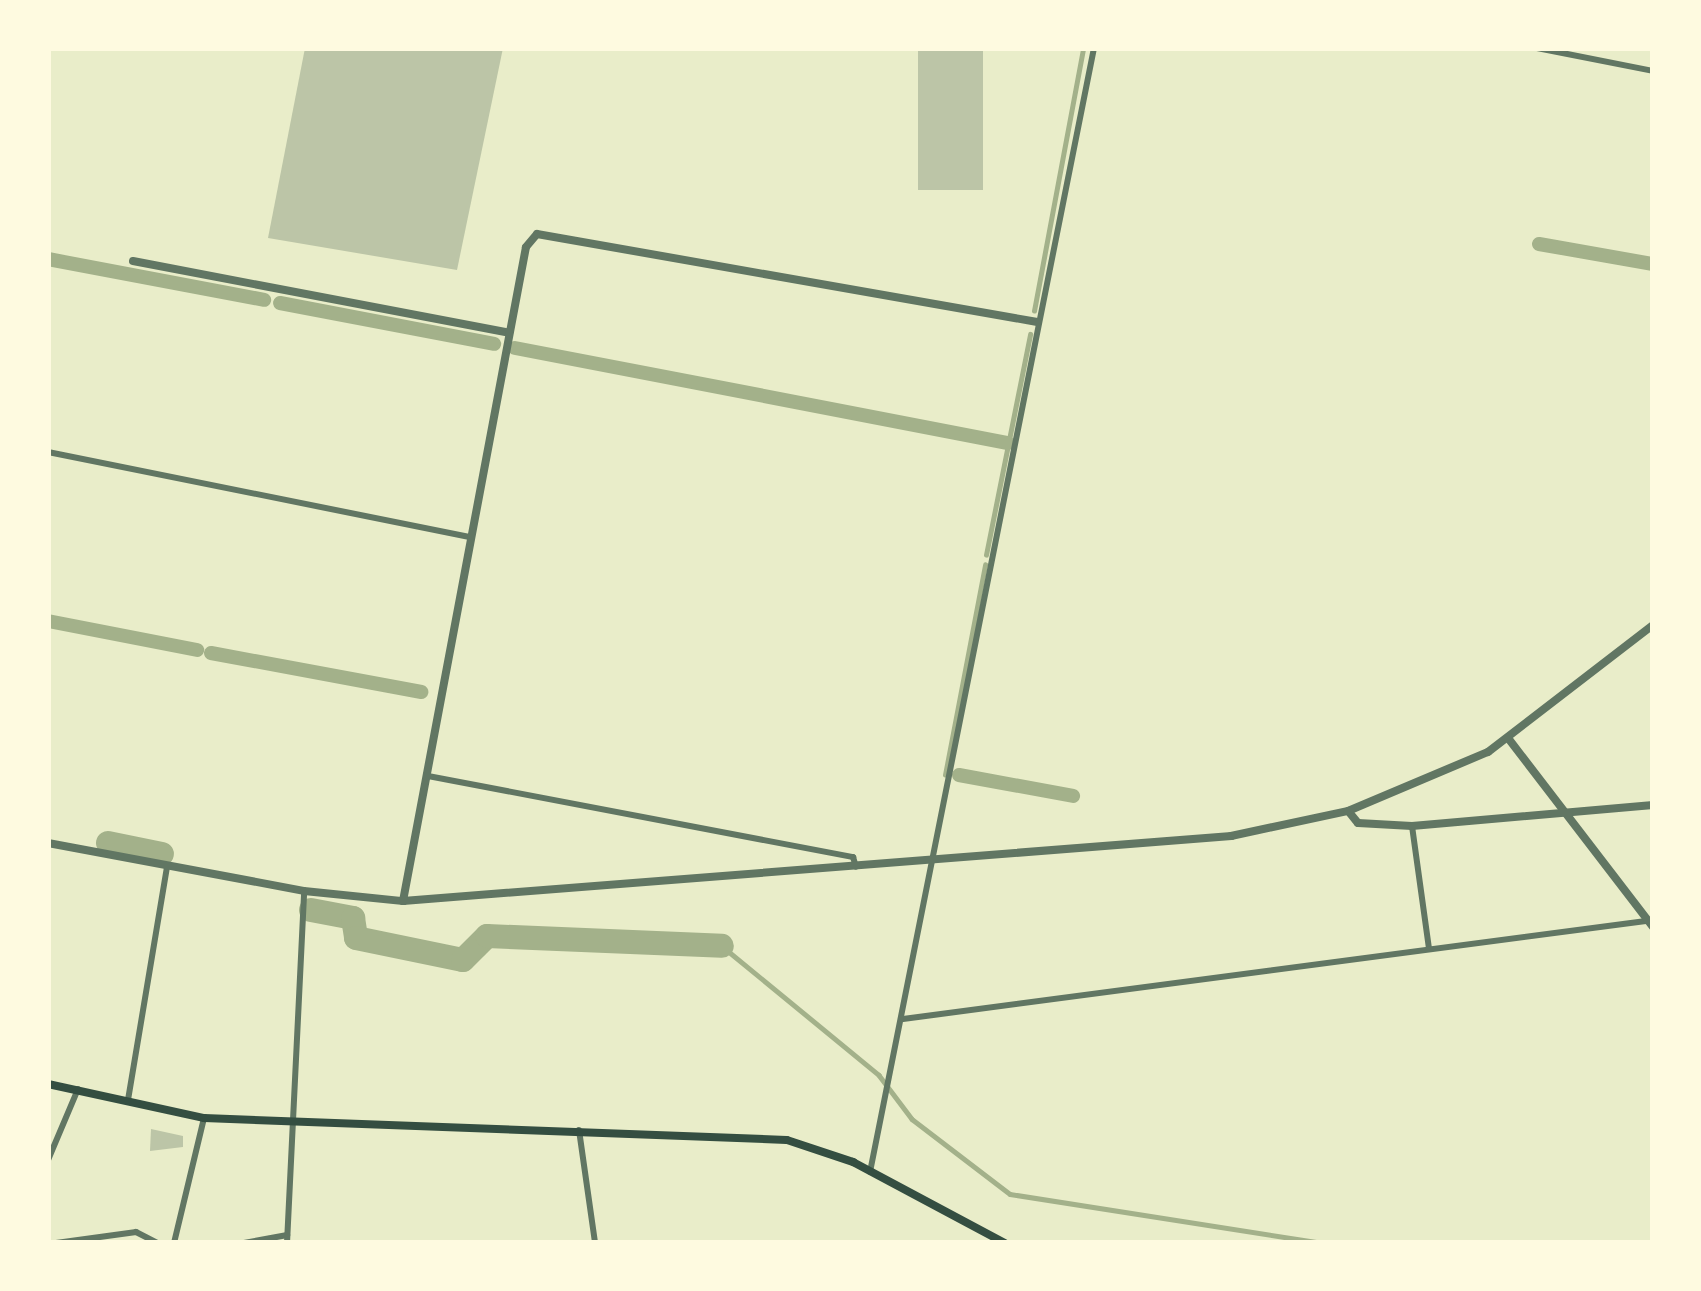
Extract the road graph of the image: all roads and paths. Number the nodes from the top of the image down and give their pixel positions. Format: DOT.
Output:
graph roads {
  1 [pos="1094,48"];
  2 [pos="1537,48"];
  3 [pos="1653,71"];
  4 [pos="133,261"];
  5 [pos="1037,322"];
  6 [pos="509,333"];
  7 [pos="48,452"];
  8 [pos="470,537"];
  9 [pos="1653,625"];
  10 [pos="1508,738"];
  11 [pos="424,776"];
  12 [pos="1653,806"];
  13 [pos="1348,812"];
  14 [pos="1570,814"];
  15 [pos="1412,826"];
  16 [pos="48,843"];
  17 [pos="931,862"];
  18 [pos="167,866"];
  19 [pos="856,867"];
  20 [pos="304,891"];
  21 [pos="403,901"];
  22 [pos="1651,923"];
  23 [pos="1429,949"];
  24 [pos="903,1019"];
  25 [pos="48,1084"];
  26 [pos="78,1089"];
  27 [pos="128,1104"];
  28 [pos="204,1118"];
  29 [pos="298,1123"];
  30 [pos="579,1130"];
  31 [pos="48,1140"];
  32 [pos="61,1141"];
  33 [pos="48,1160"];
  34 [pos="870,1172"];
  35 [pos="288,1239"];
  36 [pos="56,1243"];
  37 [pos="158,1243"];
  38 [pos="175,1243"];
  39 [pos="244,1243"];
  40 [pos="595,1243"];
  41 [pos="1005,1243"];
  1 -- 5 [label="street"];
  2 -- 3 [label="street"];
  4 -- 6 [label="street"];
  5 -- 6 [label="street"];
  5 -- 17 [label="street"];
  6 -- 8 [label="street"];
  7 -- 8 [label="street"];
  8 -- 11 [label="street"];
  9 -- 10 [label="street"];
  10 -- 13 [label="street"];
  10 -- 14 [label="street"];
  11 -- 19 [label="street"];
  11 -- 21 [label="street"];
  12 -- 14 [label="street"];
  13 -- 15 [label="street"];
  13 -- 17 [label="street"];
  14 -- 15 [label="street"];
  14 -- 22 [label="street"];
  15 -- 23 [label="street"];
  16 -- 18 [label="street"];
  17 -- 19 [label="street"];
  17 -- 24 [label="street"];
  18 -- 20 [label="street"];
  18 -- 27 [label="street"];
  19 -- 21 [label="street"];
  20 -- 21 [label="street"];
  20 -- 29 [label="street"];
  22 -- 23 [label="street"];
  23 -- 24 [label="street"];
  24 -- 34 [label="street"];
  25 -- 26 [label="main road"];
  26 -- 27 [label="main road"];
  26 -- 32 [label="street"];
  27 -- 28 [label="main road"];
  28 -- 29 [label="main road"];
  28 -- 38 [label="street"];
  29 -- 30 [label="main road"];
  29 -- 35 [label="street"];
  30 -- 34 [label="main road"];
  30 -- 40 [label="street"];
  31 -- 32 [label="street"];
  32 -- 33 [label="street"];
  34 -- 41 [label="main road"];
  35 -- 39 [label="street"];
  36 -- 37 [label="street"];
}
